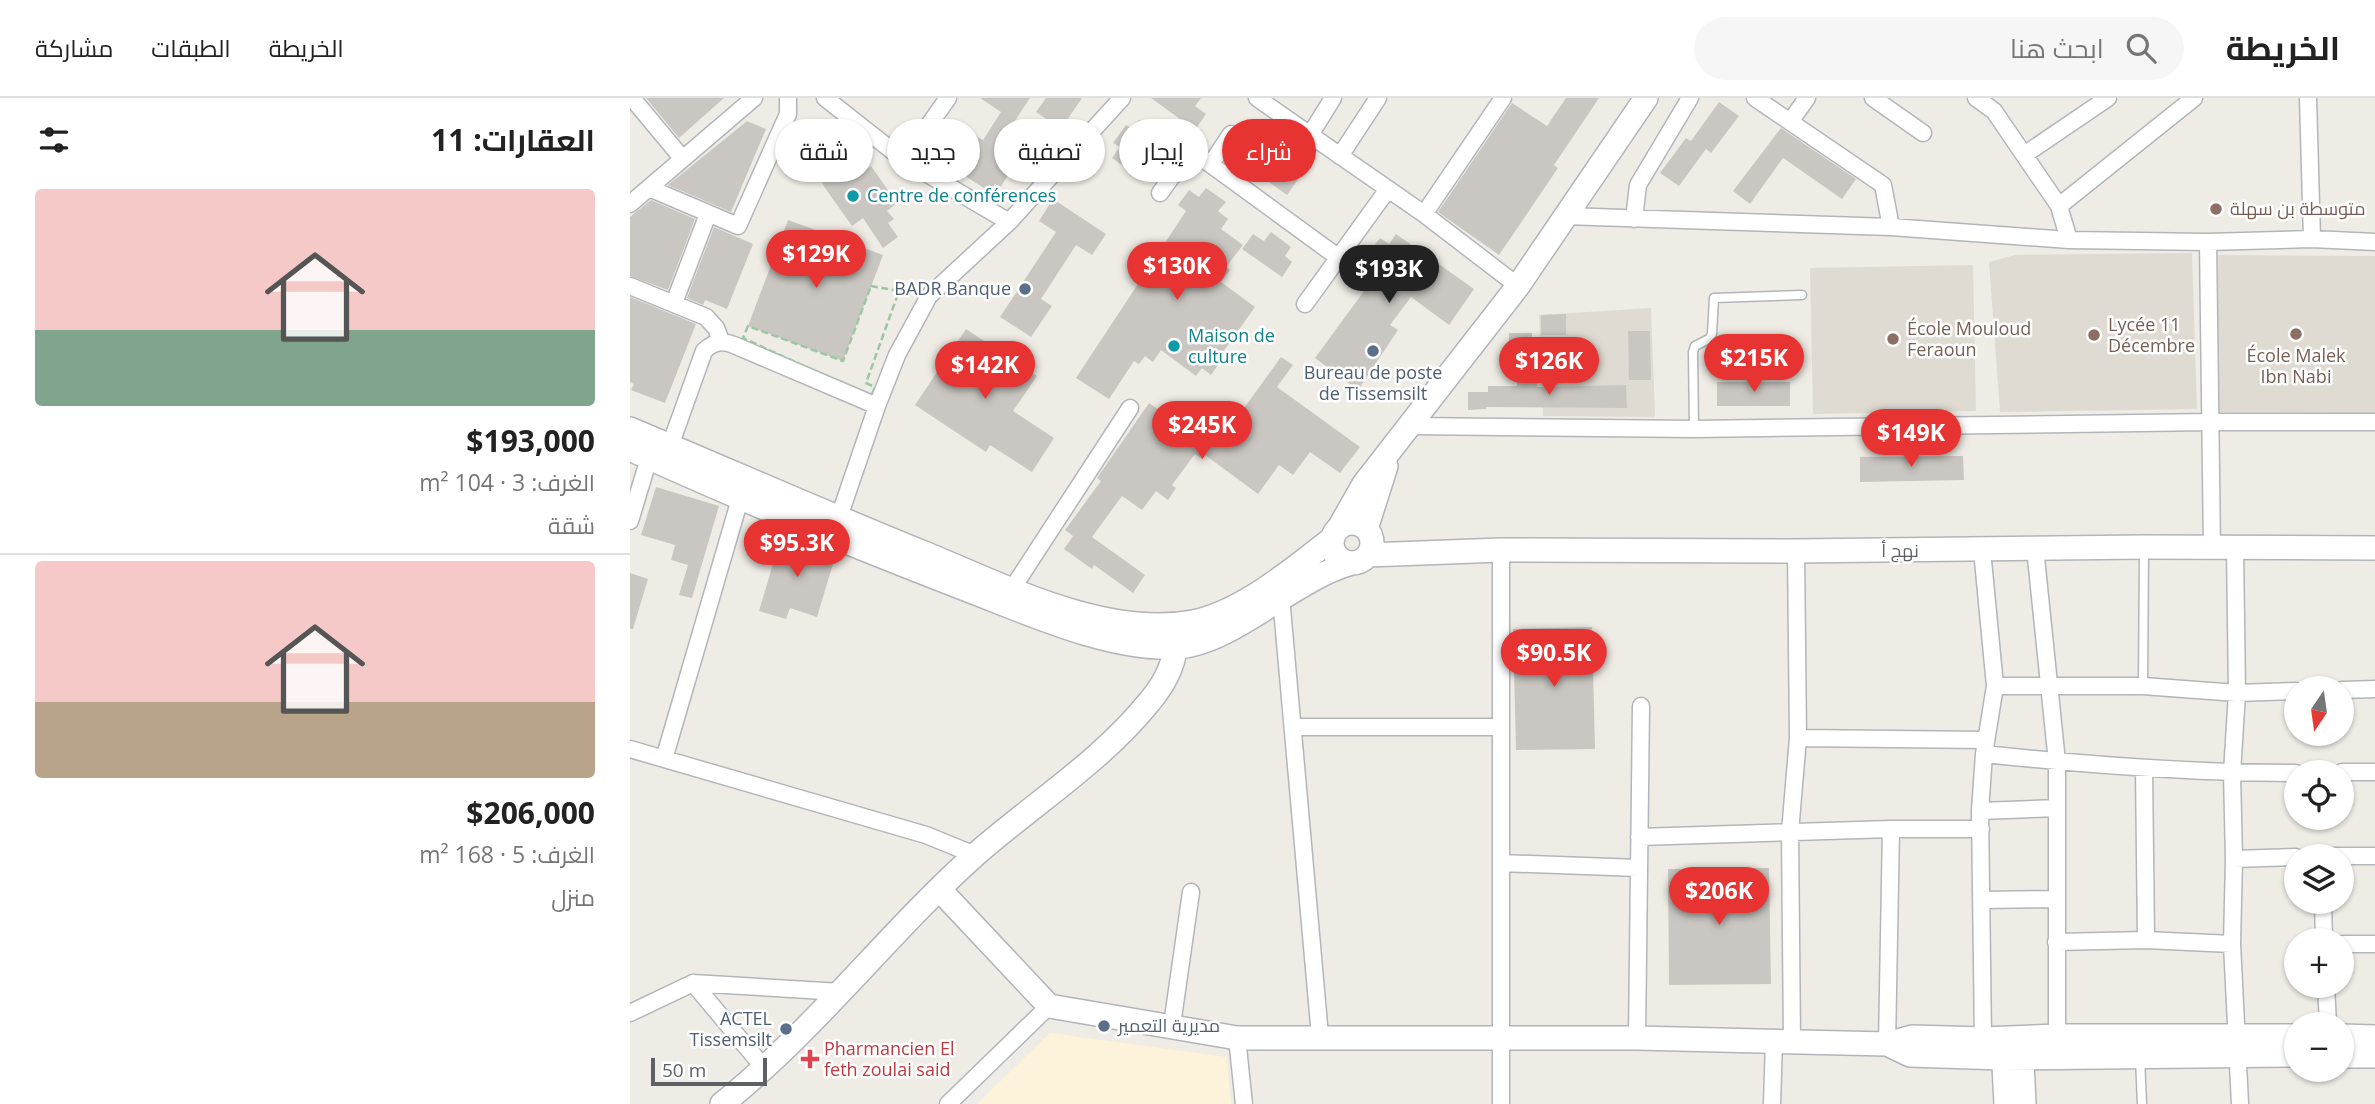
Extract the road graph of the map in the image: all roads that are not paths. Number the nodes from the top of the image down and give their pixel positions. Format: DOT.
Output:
graph roads {
  1 [pos="632,98"];
  2 [pos="754,98"];
  3 [pos="788,98"];
  4 [pos="825,98"];
  5 [pos="948,98"];
  6 [pos="1122,98"];
  7 [pos="1257,98"];
  8 [pos="1333,98"];
  9 [pos="1378,98"];
  10 [pos="1503,98"];
  11 [pos="1646,98"];
  12 [pos="1690,98"];
  13 [pos="1755,98"];
  14 [pos="1807,98"];
  15 [pos="1873,98"];
  16 [pos="1976,98"];
  17 [pos="2108,98"];
  18 [pos="2308,98"];
  19 [pos="2189,100"];
  20 [pos="1997,104"];
  21 [pos="933,119"];
  22 [pos="1287,119"];
  23 [pos="1790,122"];
  24 [pos="1316,125"];
  25 [pos="1923,133"];
  26 [pos="1316,139"];
  27 [pos="887,147"];
  28 [pos="1222,148"];
  29 [pos="2024,155"];
  30 [pos="1340,156"];
  31 [pos="682,158"];
  32 [pos="1211,164"];
  33 [pos="941,182"];
  34 [pos="649,188"];
  35 [pos="1388,189"];
  36 [pos="1160,194"];
  37 [pos="630,204"];
  38 [pos="2059,206"];
  39 [pos="708,214"];
  40 [pos="1424,214"];
  41 [pos="1565,216"];
  42 [pos="1634,219"];
  43 [pos="1009,222"];
  44 [pos="1891,227"];
  45 [pos="2312,239"];
  46 [pos="2069,240"];
  47 [pos="2208,242"];
  48 [pos="2375,242"];
  49 [pos="1339,258"];
  50 [pos="630,286"];
  51 [pos="1518,286"];
  52 [pos="1802,295"];
  53 [pos="674,303"];
  54 [pos="1305,304"];
  55 [pos="721,341"];
  56 [pos="877,406"];
  57 [pos="1130,408"];
  58 [pos="2210,422"];
  59 [pos="2375,422"];
  60 [pos="1411,426"];
  61 [pos="630,429"];
  62 [pos="1694,429"];
  63 [pos="670,446"];
  64 [pos="1393,449"];
  65 [pos="639,453"];
  66 [pos="740,499"];
  67 [pos="630,521"];
  68 [pos="836,528"];
  69 [pos="1336,533"];
  70 [pos="1365,538"];
  71 [pos="2144,547"];
  72 [pos="2035,548"];
  73 [pos="2235,548"];
  74 [pos="2375,548"];
  75 [pos="2212,549"];
  76 [pos="1501,550"];
  77 [pos="1982,550"];
  78 [pos="1796,551"];
  79 [pos="1425,553"];
  80 [pos="1012,589"];
  81 [pos="1281,597"];
  82 [pos="1175,624"];
  83 [pos="1176,647"];
  84 [pos="1995,686"];
  85 [pos="2050,686"];
  86 [pos="2143,686"];
  87 [pos="2375,689"];
  88 [pos="2354,690"];
  89 [pos="2284,691"];
  90 [pos="2237,693"];
  91 [pos="1641,706"];
  92 [pos="1293,727"];
  93 [pos="1501,727"];
  94 [pos="1798,738"];
  95 [pos="1985,747"];
  96 [pos="630,749"];
  97 [pos="664,759"];
  98 [pos="2057,762"];
  99 [pos="2144,769"];
  100 [pos="2354,772"];
  101 [pos="2375,772"];
  102 [pos="2232,773"];
  103 [pos="2284,773"];
  104 [pos="2057,808"];
  105 [pos="1980,810"];
  106 [pos="1891,829"];
  107 [pos="1981,829"];
  108 [pos="1790,832"];
  109 [pos="1639,837"];
  110 [pos="975,855"];
  111 [pos="2354,856"];
  112 [pos="2375,856"];
  113 [pos="2284,857"];
  114 [pos="2234,859"];
  115 [pos="1501,863"];
  116 [pos="1639,867"];
  117 [pos="940,890"];
  118 [pos="1191,892"];
  119 [pos="2057,899"];
  120 [pos="1982,900"];
  121 [pos="2146,940"];
  122 [pos="2056,942"];
  123 [pos="2232,944"];
  124 [pos="2354,944"];
  125 [pos="2375,944"];
  126 [pos="693,984"];
  127 [pos="841,992"];
  128 [pos="1049,1006"];
  129 [pos="630,1013"];
  130 [pos="1172,1025"];
  131 [pos="1320,1036"];
  132 [pos="2057,1036"];
  133 [pos="1502,1037"];
  134 [pos="2354,1037"];
  135 [pos="2375,1037"];
  136 [pos="1237,1038"];
  137 [pos="1637,1038"];
  138 [pos="2284,1038"];
  139 [pos="1783,1042"];
  140 [pos="1887,1044"];
  141 [pos="2238,1044"];
  142 [pos="2006,1046"];
  143 [pos="2284,1053"];
  144 [pos="2140,1055"];
  145 [pos="2354,1056"];
  146 [pos="2375,1056"];
  147 [pos="765,1069"];
  148 [pos="722,1104"];
  149 [pos="948,1104"];
  150 [pos="1244,1104"];
  151 [pos="1501,1104"];
  152 [pos="1772,1104"];
  153 [pos="2006,1104"];
  154 [pos="2024,1104"];
  155 [pos="2142,1104"];
  156 [pos="2240,1104"];
  1 -- 31 [label="street"];
  2 -- 31 [label="street"];
  3 -- 39 [label="street"];
  4 -- 27 [label="street"];
  5 -- 21 [label="street"];
  6 -- 43 [label="street"];
  7 -- 22 [label="street"];
  8 -- 24 [label="street"];
  9 -- 30 [label="street"];
  10 -- 40 [label="street"];
  11 -- 41 [label="street"];
  12 -- 42 [label="street"];
  13 -- 23 [label="street"];
  14 -- 23 [label="street"];
  15 -- 25 [label="street"];
  16 -- 20 [label="street"];
  17 -- 29 [label="street"];
  18 -- 45 [label="street"];
  19 -- 38 [label="street"];
  20 -- 29 [label="street"];
  23 -- 44 [label="street"];
  26 -- 30 [label="street"];
  28 -- 32 [label="street"];
  29 -- 38 [label="street"];
  30 -- 35 [label="street"];
  31 -- 34 [label="street"];
  32 -- 36 [label="street"];
  32 -- 49 [label="street"];
  33 -- 43 [label="street"];
  34 -- 37 [label="street"];
  34 -- 39 [label="street"];
  35 -- 40 [label="street"];
  35 -- 49 [label="street"];
  38 -- 46 [label="street"];
  39 -- 53 [label="street"];
  40 -- 51 [label="street"];
  41 -- 42 [label="street"];
  41 -- 51 [label="street"];
  42 -- 44 [label="street"];
  43 -- 56 [label="street"];
  44 -- 46 [label="street"];
  45 -- 47 [label="street"];
  45 -- 48 [label="street"];
  46 -- 47 [label="street"];
  47 -- 58 [label="street"];
  49 -- 54 [label="street"];
  50 -- 53 [label="street"];
  51 -- 60 [label="street"];
  52 -- 62 [label="lane"];
  53 -- 55 [label="street"];
  55 -- 56 [label="street"];
  55 -- 63 [label="street"];
  56 -- 68 [label="street"];
  57 -- 80 [label="street"];
  58 -- 59 [label="street"];
  58 -- 62 [label="street"];
  58 -- 75 [label="street"];
  60 -- 62 [label="street"];
  60 -- 64 [label="street"];
  61 -- 63 [label="street"];
  63 -- 68 [label="street"];
  64 -- 69 [label="street"];
  64 -- 70 [label="street"];
  65 -- 66 [label="street"];
  65 -- 67 [label="street"];
  66 -- 68 [label="street"];
  66 -- 97 [label="street"];
  68 -- 80 [label="street"];
  68 -- 83 [label="street"];
  69 -- 70 [label="street"];
  69 -- 70 [label="street"];
  69 -- 82 [label="street"];
  70 -- 79 [label="street, نهج أ"];
  70 -- 79 [label="street, نهج أ"];
  70 -- 81 [label="street"];
  71 -- 72 [label="street, نهج أ"];
  71 -- 75 [label="street, نهج أ"];
  71 -- 86 [label="lane"];
  72 -- 77 [label="street, نهج أ"];
  72 -- 85 [label="street"];
  73 -- 74 [label="street, نهج أ"];
  73 -- 75 [label="street, نهج أ"];
  73 -- 90 [label="street"];
  76 -- 78 [label="street, نهج أ"];
  76 -- 79 [label="street, نهج أ"];
  76 -- 93 [label="street"];
  77 -- 78 [label="street, نهج أ"];
  77 -- 84 [label="street"];
  78 -- 94 [label="street"];
  80 -- 82 [label="street"];
  81 -- 83 [label="street"];
  81 -- 92 [label="street"];
  82 -- 83 [label="street"];
  83 -- 110 [label="street"];
  84 -- 85 [label="street"];
  84 -- 95 [label="street"];
  85 -- 86 [label="street"];
  85 -- 98 [label="street"];
  86 -- 90 [label="street"];
  87 -- 88 [label="street"];
  89 -- 90 [label="street"];
  90 -- 102 [label="street"];
  91 -- 109 [label="street"];
  92 -- 93 [label="street"];
  92 -- 131 [label="street"];
  93 -- 115 [label="street"];
  94 -- 95 [label="street"];
  94 -- 108 [label="street"];
  95 -- 98 [label="street"];
  95 -- 105 [label="street"];
  96 -- 97 [label="street"];
  97 -- 110 [label="street"];
  98 -- 99 [label="street"];
  98 -- 104 [label="street"];
  99 -- 102 [label="street"];
  99 -- 121 [label="street"];
  100 -- 101 [label="street"];
  102 -- 103 [label="street"];
  102 -- 114 [label="street"];
  104 -- 105 [label="street"];
  104 -- 119 [label="street"];
  105 -- 107 [label="street"];
  106 -- 107 [label="street"];
  106 -- 108 [label="street"];
  106 -- 140 [label="street"];
  107 -- 120 [label="street"];
  108 -- 109 [label="street"];
  108 -- 139 [label="street"];
  109 -- 116 [label="street"];
  110 -- 117 [label="street"];
  111 -- 112 [label="street"];
  113 -- 114 [label="street"];
  114 -- 123 [label="street"];
  115 -- 116 [label="street"];
  115 -- 133 [label="street"];
  116 -- 137 [label="street"];
  117 -- 127 [label="street"];
  117 -- 128 [label="street"];
  118 -- 130 [label="street"];
  119 -- 120 [label="street"];
  119 -- 122 [label="street"];
  120 -- 142 [label="street"];
  121 -- 122 [label="street"];
  121 -- 123 [label="street"];
  122 -- 132 [label="street"];
  123 -- 141 [label="street"];
  124 -- 125 [label="street"];
  126 -- 127 [label="street"];
  126 -- 129 [label="street"];
  126 -- 147 [label="street"];
  127 -- 147 [label="street"];
  128 -- 130 [label="street"];
  128 -- 149 [label="street"];
  130 -- 136 [label="street"];
  131 -- 133 [label="street"];
  131 -- 136 [label="street"];
  132 -- 141 [label="street"];
  132 -- 142 [label="street"];
  133 -- 137 [label="street"];
  133 -- 151 [label="street"];
  134 -- 135 [label="street"];
  136 -- 150 [label="street"];
  137 -- 139 [label="street"];
  138 -- 141 [label="street"];
  139 -- 140 [label="street"];
  139 -- 152 [label="street"];
  140 -- 142 [label="street"];
  141 -- 143 [label="street"];
  141 -- 144 [label="street"];
  141 -- 156 [label="street"];
  142 -- 144 [label="street"];
  142 -- 153 [label="street"];
  142 -- 154 [label="street"];
  144 -- 155 [label="lane"];
  145 -- 146 [label="street"];
  147 -- 148 [label="street"];
}
